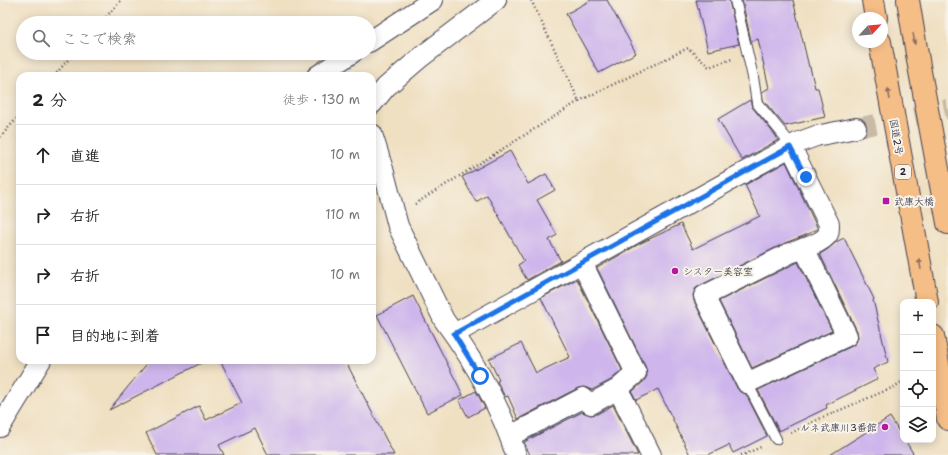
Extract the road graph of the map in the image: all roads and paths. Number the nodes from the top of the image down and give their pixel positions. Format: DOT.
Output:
graph roads {
  1 [pos="121,0"];
  2 [pos="432,0"];
  3 [pos="496,0"];
  4 [pos="531,0"];
  5 [pos="735,0"];
  6 [pos="873,0"];
  7 [pos="908,0"];
  8 [pos="875,12"];
  9 [pos="107,16"];
  10 [pos="376,37"];
  11 [pos="881,48"];
  12 [pos="747,54"];
  13 [pos="68,60"];
  14 [pos="341,60"];
  15 [pos="57,72"];
  16 [pos="323,72"];
  17 [pos="376,99"];
  18 [pos="579,101"];
  19 [pos="16,120"];
  20 [pos="856,128"];
  21 [pos="0,138"];
  22 [pos="376,147"];
  23 [pos="790,147"];
  24 [pos="394,216"];
  25 [pos="948,223"];
  26 [pos="804,248"];
  27 [pos="582,263"];
  28 [pos="926,299"];
  29 [pos="454,334"];
  30 [pos="936,353"];
  31 [pos="39,364"];
  32 [pos="747,383"];
  33 [pos="900,383"];
  34 [pos="618,389"];
  35 [pos="948,419"];
  36 [pos="0,427"];
  37 [pos="510,436"];
  38 [pos="776,439"];
  39 [pos="516,455"];
  40 [pos="651,455"];
  41 [pos="742,455"];
  1 -- 9 [label="path"];
  2 -- 10 [label="street"];
  3 -- 17 [label="street"];
  4 -- 18 [label="path"];
  5 -- 12 [label="lane"];
  6 -- 8 [label="highway"];
  7 -- 25 [label="highway, one-way"];
  28 -- 11 [label="highway, 国道2号 / 2, one-way"];
  12 -- 18 [label="path"];
  12 -- 23 [label="lane"];
  13 -- 15 [label="path"];
  14 -- 16 [label="street"];
  18 -- 24 [label="path"];
  19 -- 21 [label="path"];
  20 -- 23 [label="street"];
  22 -- 24 [label="street"];
  23 -- 26 [label="street"];
  23 -- 27 [label="street"];
  24 -- 29 [label="street"];
  26 -- 32 [label="street"];
  26 -- 32 [label="street"];
  27 -- 29 [label="street"];
  27 -- 34 [label="street"];
  29 -- 37 [label="street"];
  30 -- 35 [label="highway"];
  31 -- 36 [label="street"];
  32 -- 38 [label="lane"];
  33 -- 38 [label="path"];
  34 -- 37 [label="street"];
  34 -- 40 [label="street"];
  37 -- 39 [label="street"];
  38 -- 41 [label="path"];
}
